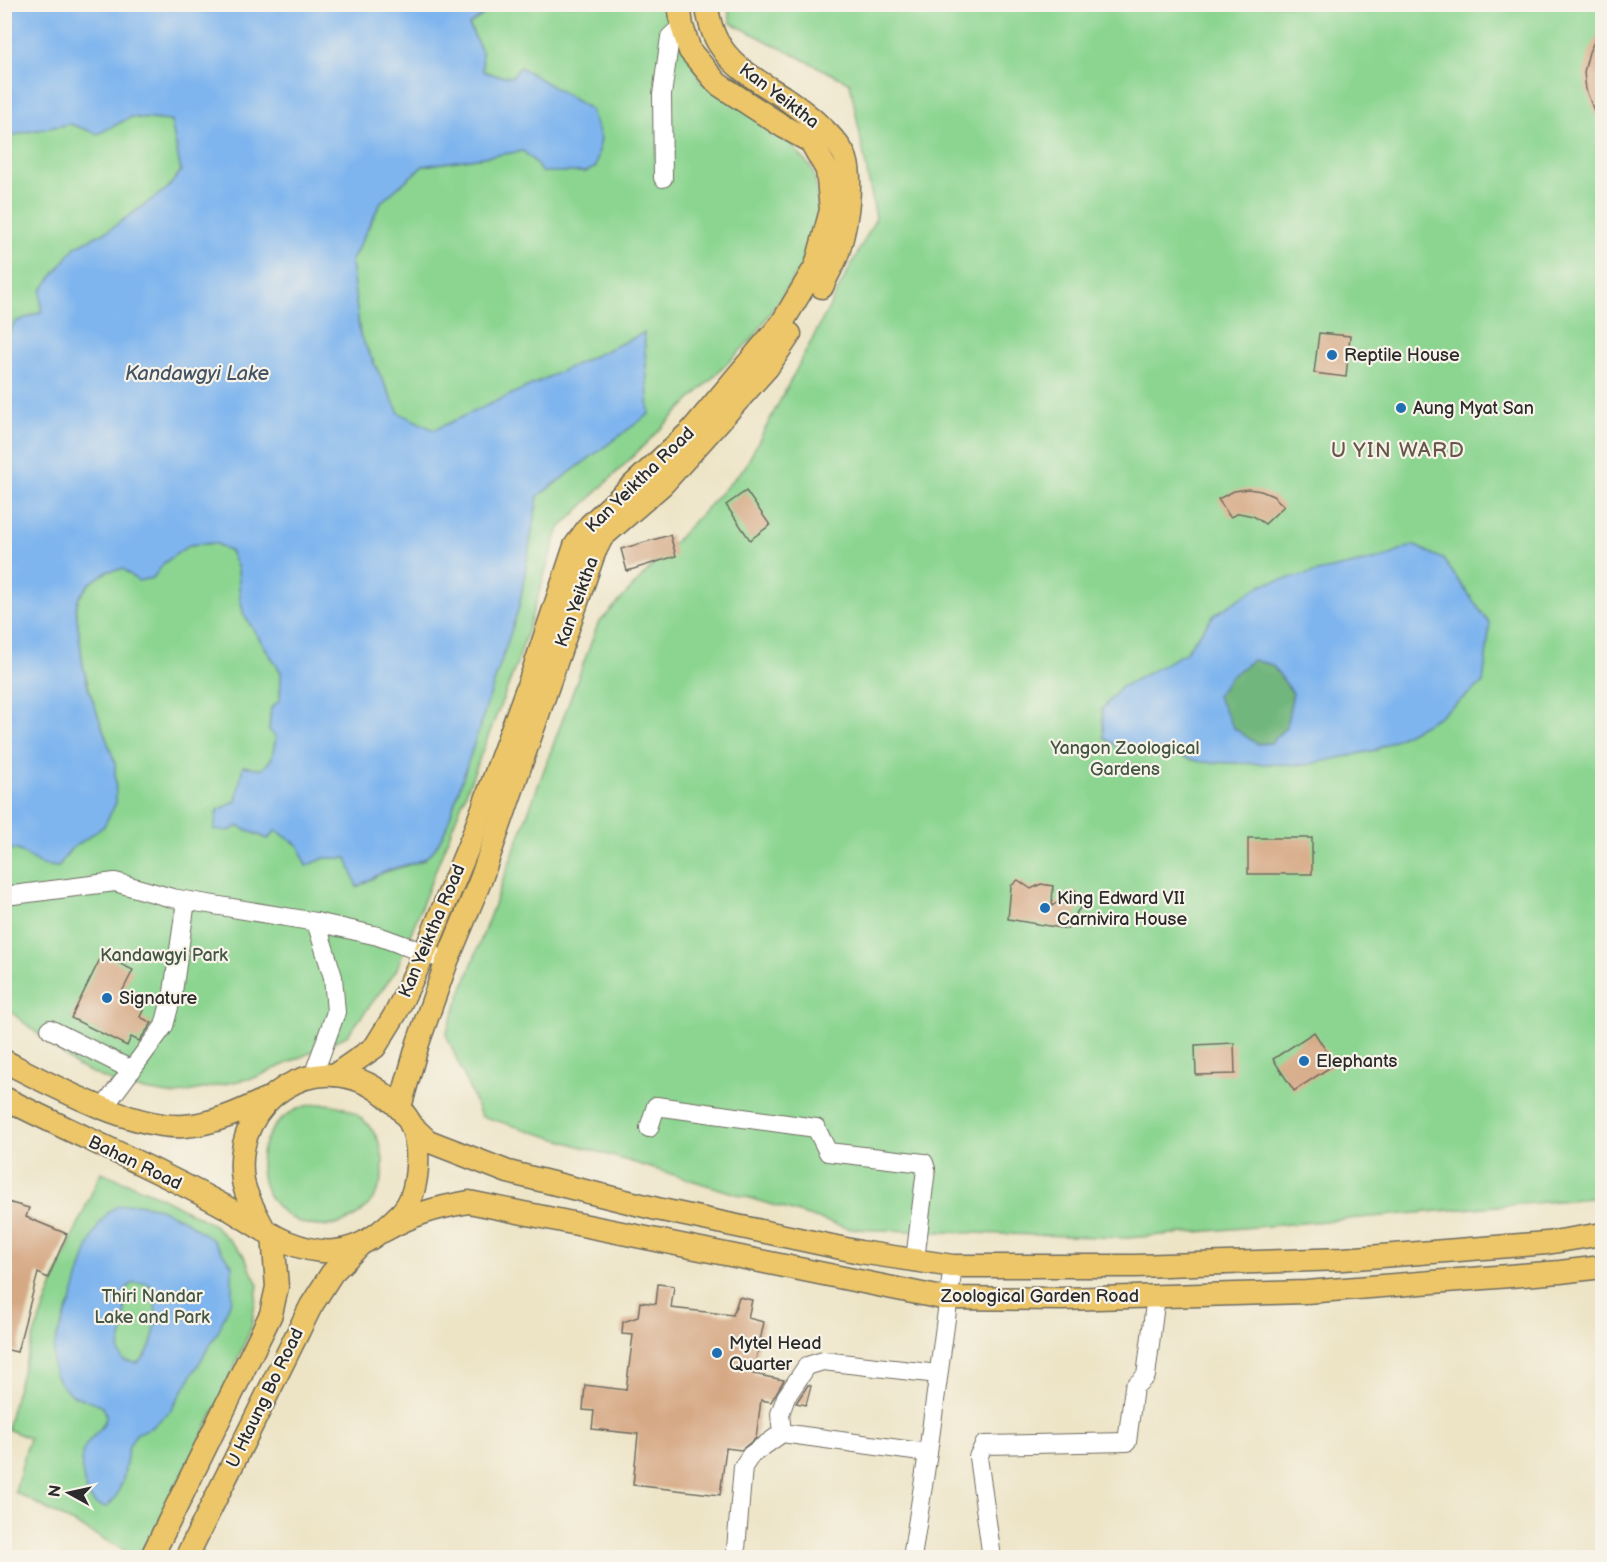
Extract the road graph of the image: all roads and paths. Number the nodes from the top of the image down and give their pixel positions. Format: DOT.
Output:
graph roads {
  1 [pos="708,15"];
  2 [pos="682,22"];
  3 [pos="663,178"];
  4 [pos="662,471"];
  5 [pos="4,893"];
  6 [pos="186,901"];
  7 [pos="316,922"];
  8 [pos="425,952"];
  9 [pos="447,962"];
  10 [pos="50,1029"];
  11 [pos="4,1061"];
  12 [pos="132,1070"];
  13 [pos="324,1075"];
  14 [pos="272,1095"];
  15 [pos="4,1098"];
  16 [pos="104,1107"];
  17 [pos="406,1117"];
  18 [pos="650,1128"];
  19 [pos="383,1231"];
  20 [pos="269,1233"];
  21 [pos="1602,1234"];
  22 [pos="358,1247"];
  23 [pos="915,1260"];
  24 [pos="953,1266"];
  25 [pos="1602,1267"];
  26 [pos="1156,1296"];
  27 [pos="948,1298"];
  28 [pos="938,1374"];
  29 [pos="782,1433"];
  30 [pos="928,1453"];
  31 [pos="151,1557"];
  32 [pos="186,1557"];
  33 [pos="738,1557"];
  34 [pos="912,1557"];
  35 [pos="992,1557"];
  1 -- 2 [label="main road"];
  1 -- 4 [label="main road, Kan Yeiktha"];
  2 -- 3 [label="street"];
  2 -- 4 [label="main road, Kan Yeiktha Road"];
  4 -- 8 [label="main road, Kan Yeiktha Road"];
  4 -- 9 [label="main road, Kan Yeiktha"];
  5 -- 6 [label="street"];
  6 -- 7 [label="street"];
  6 -- 12 [label="street"];
  7 -- 8 [label="street"];
  7 -- 13 [label="street"];
  8 -- 9 [label="street"];
  8 -- 13 [label="main road, Kan Yeiktha Road"];
  9 -- 17 [label="main road, Kan Yeiktha"];
  10 -- 12 [label="street"];
  11 -- 16 [label="main road, Bahan Road"];
  12 -- 16 [label="street"];
  13 -- 14 [label="main road"];
  13 -- 17 [label="main road"];
  14 -- 16 [label="main road, Bahan Road"];
  14 -- 20 [label="main road"];
  15 -- 20 [label="main road, Bahan Road"];
  17 -- 19 [label="main road"];
  17 -- 23 [label="main road, Zoological Garden Road"];
  18 -- 23 [label="street"];
  19 -- 22 [label="main road"];
  19 -- 27 [label="main road, Zoological Garden Road"];
  20 -- 22 [label="main road"];
  20 -- 31 [label="main road, U Htaung Bo Road"];
  21 -- 24 [label="main road, Zoological Garden Road"];
  22 -- 32 [label="main road, U Htaung Bo Road"];
  23 -- 24 [label="main road, Zoological Garden Road"];
  24 -- 27 [label="street"];
  25 -- 26 [label="main road, Zoological Garden Road"];
  26 -- 27 [label="main road, Zoological Garden Road"];
  26 -- 35 [label="street"];
  27 -- 28 [label="street"];
  28 -- 29 [label="street"];
  28 -- 30 [label="street"];
  29 -- 30 [label="street"];
  29 -- 33 [label="street"];
  30 -- 34 [label="street"];
}
